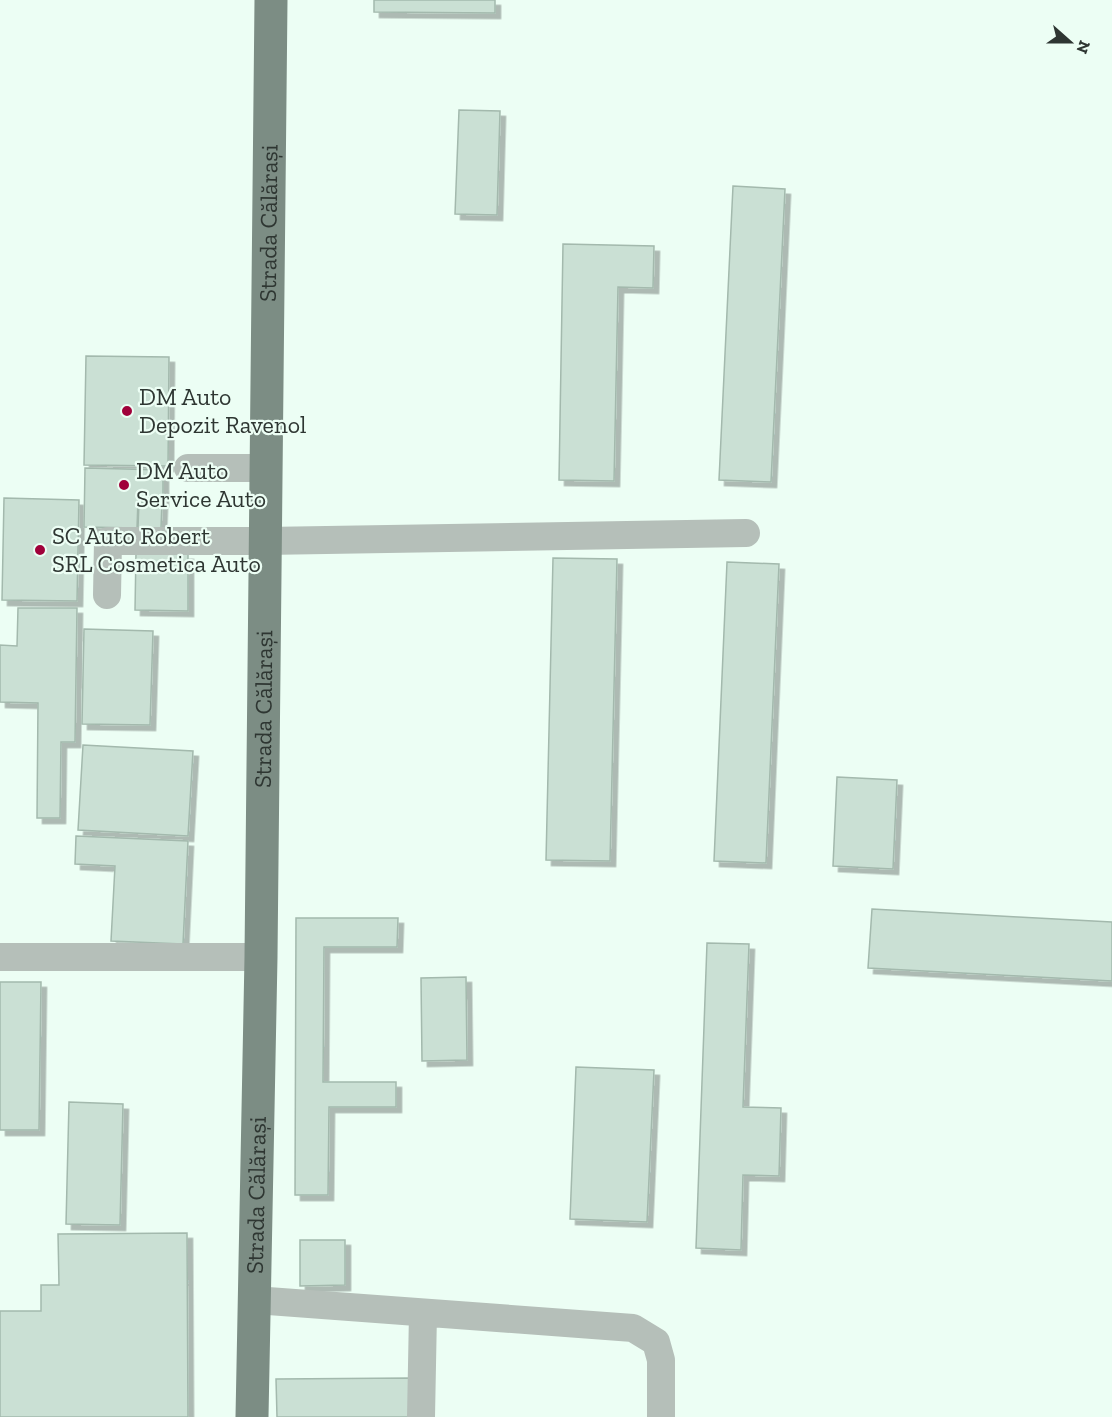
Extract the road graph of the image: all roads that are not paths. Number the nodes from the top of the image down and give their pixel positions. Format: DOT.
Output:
graph roads {
  1 [pos="271,0"];
  2 [pos="188,468"];
  3 [pos="265,468"];
  4 [pos="746,533"];
  5 [pos="265,541"];
  6 [pos="106,595"];
  7 [pos="0,957"];
  8 [pos="261,957"];
  9 [pos="254,1300"];
  10 [pos="423,1313"];
  11 [pos="252,1417"];
  12 [pos="421,1417"];
  13 [pos="661,1417"];
  1 -- 3 [label="main road, Strada Călărași"];
  2 -- 3 [label="lane"];
  3 -- 5 [label="main road, Strada Călărași"];
  4 -- 5 [label="lane"];
  5 -- 6 [label="lane"];
  5 -- 8 [label="main road, Strada Călărași"];
  7 -- 8 [label="lane"];
  8 -- 9 [label="main road, Strada Călărași"];
  9 -- 10 [label="lane"];
  9 -- 11 [label="main road, Strada Călărași"];
  10 -- 12 [label="lane"];
  10 -- 13 [label="lane"];
}
